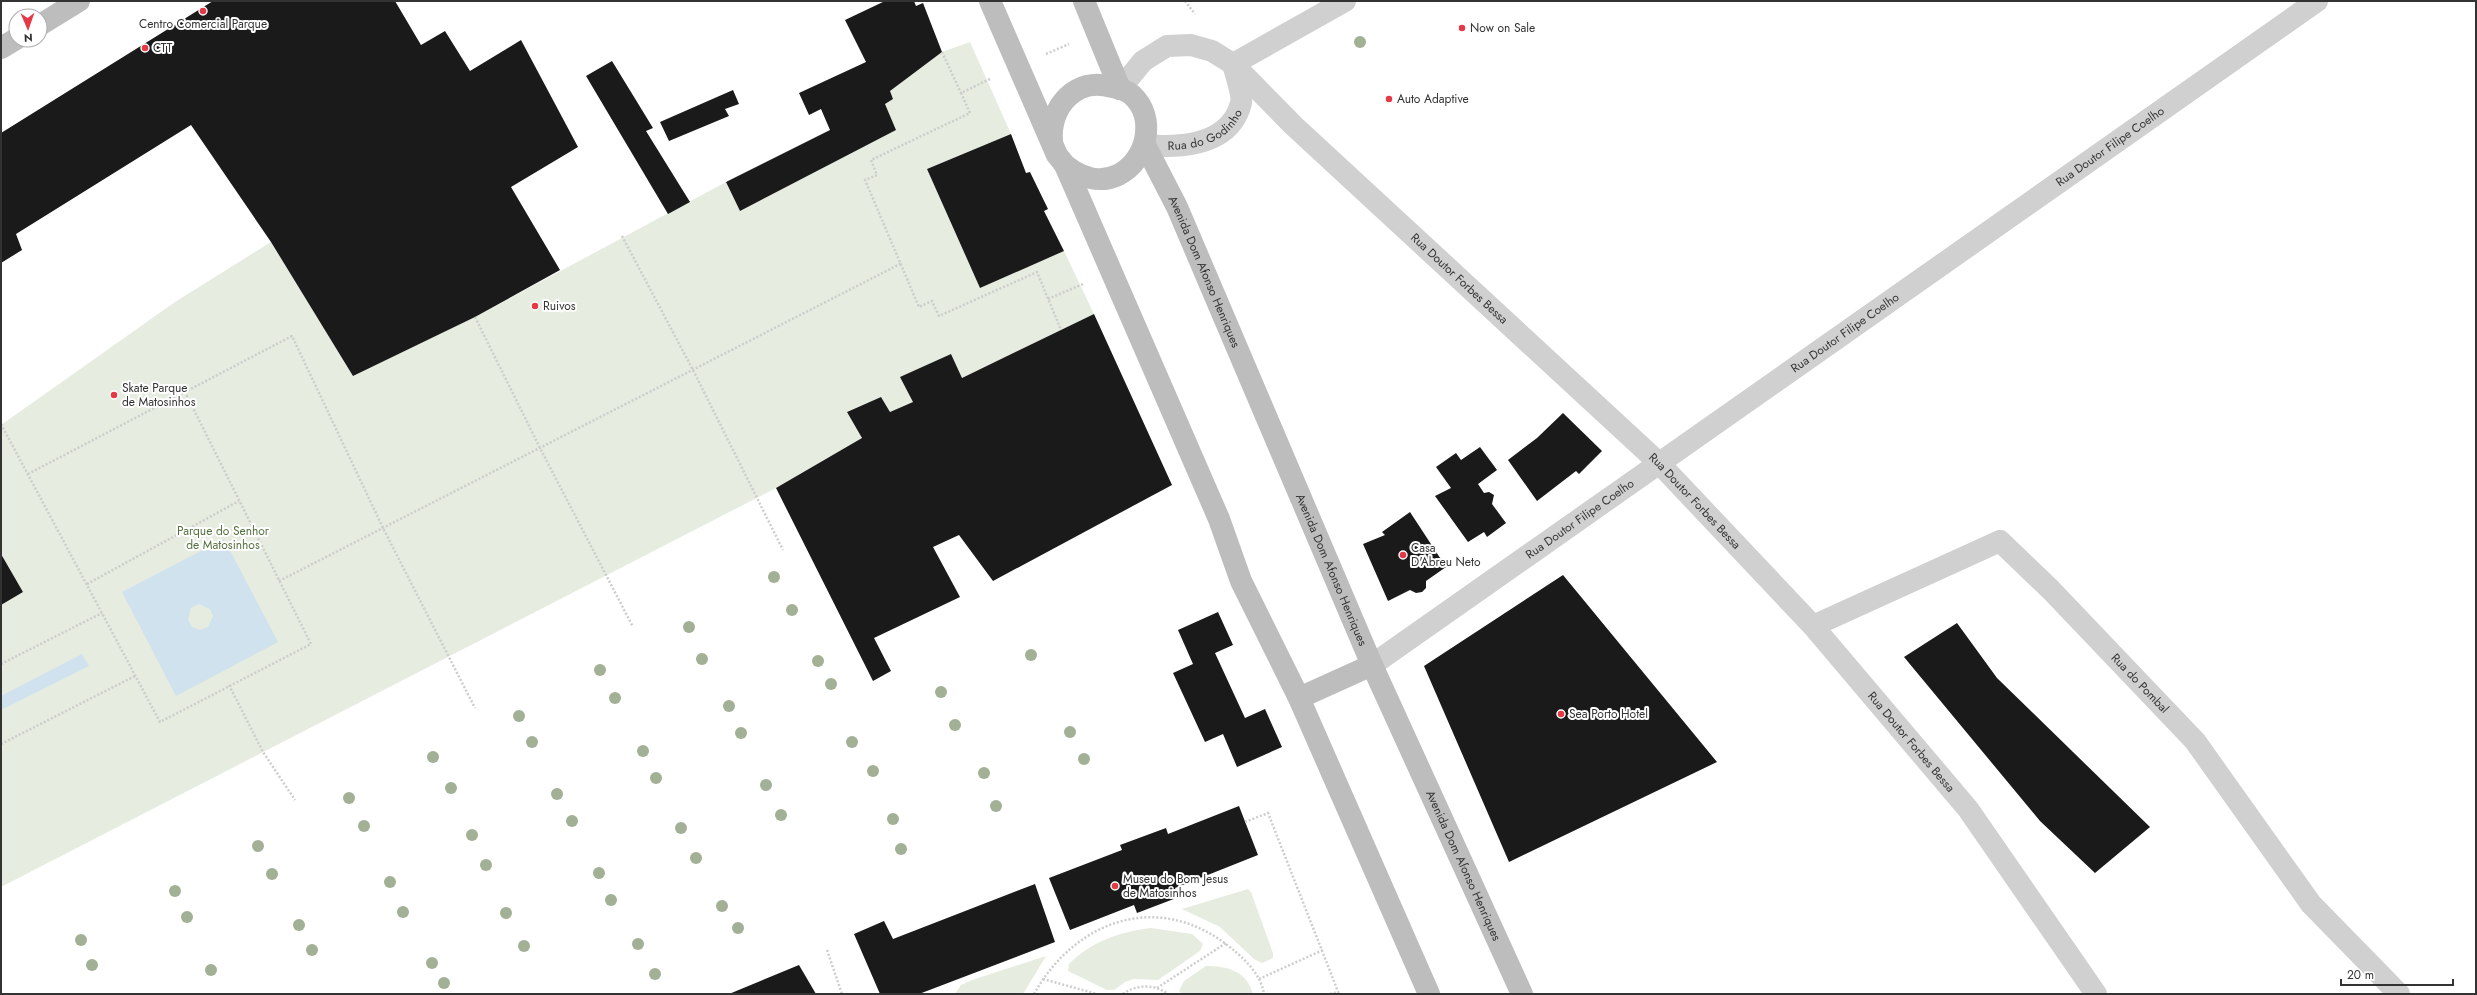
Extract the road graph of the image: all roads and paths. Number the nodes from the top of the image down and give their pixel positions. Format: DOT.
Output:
graph roads {
  1 [pos="79,1"];
  2 [pos="990,1"];
  3 [pos="1084,1"];
  4 [pos="1345,1"];
  5 [pos="2317,1"];
  6 [pos="48,19"];
  7 [pos="942,52"];
  8 [pos="1233,64"];
  9 [pos="1018,66"];
  10 [pos="1120,89"];
  11 [pos="961,93"];
  12 [pos="1052,144"];
  13 [pos="1145,145"];
  14 [pos="1064,165"];
  15 [pos="622,236"];
  16 [pos="902,263"];
  17 [pos="1112,272"];
  18 [pos="1048,299"];
  19 [pos="475,317"];
  20 [pos="1061,330"];
  21 [pos="694,370"];
  22 [pos="185,392"];
  23 [pos="1,424"];
  24 [pos="540,448"];
  25 [pos="1659,463"];
  26 [pos="28,474"];
  27 [pos="239,501"];
  28 [pos="383,528"];
  29 [pos="783,550"];
  30 [pos="279,581"];
  31 [pos="87,584"];
  32 [pos="102,613"];
  33 [pos="1813,626"];
  34 [pos="633,627"];
  35 [pos="1,664"];
  36 [pos="1372,665"];
  37 [pos="136,676"];
  38 [pos="229,685"];
  39 [pos="1299,698"];
  40 [pos="475,708"];
  41 [pos="1,744"];
  42 [pos="295,800"];
  43 [pos="1245,822"];
  44 [pos="1226,943"];
  45 [pos="827,950"];
  46 [pos="1323,950"];
  47 [pos="1043,979"];
  48 [pos="1258,979"];
  49 [pos="1157,988"];
  50 [pos="1338,993"];
  51 [pos="842,994"];
  52 [pos="1034,994"];
  53 [pos="1097,994"];
  54 [pos="1123,994"];
  55 [pos="1168,994"];
  56 [pos="1264,994"];
  57 [pos="1330,994"];
  58 [pos="1429,994"];
  59 [pos="1522,994"];
  60 [pos="2096,994"];
  61 [pos="2399,994"];
  1 -- 6 [label="main road"];
  2 -- 9 [label="main road"];
  3 -- 10 [label="main road"];
  4 -- 8 [label="street"];
  5 -- 25 [label="street, Rua Doutor Filipe Coelho"];
  7 -- 11 [label="path"];
  8 -- 10 [label="street"];
  8 -- 13 [label="street, Rua do Godinho"];
  8 -- 25 [label="street, Rua Doutor Forbes Bessa"];
  9 -- 11 [label="path"];
  9 -- 12 [label="main road"];
  10 -- 12 [label="main road, Avenida Dom Afonso Henriques"];
  10 -- 13 [label="main road, Avenida Dom Afonso Henriques"];
  11 -- 16 [label="path"];
  12 -- 14 [label="main road"];
  13 -- 14 [label="main road"];
  13 -- 36 [label="main road, Avenida Dom Afonso Henriques"];
  14 -- 17 [label="main road"];
  15 -- 21 [label="path"];
  16 -- 18 [label="path"];
  16 -- 21 [label="path"];
  17 -- 18 [label="path"];
  17 -- 39 [label="main road"];
  18 -- 20 [label="path"];
  19 -- 24 [label="path"];
  21 -- 24 [label="path"];
  21 -- 29 [label="path"];
  22 -- 26 [label="path"];
  22 -- 27 [label="path"];
  22 -- 28 [label="path"];
  23 -- 26 [label="path"];
  24 -- 28 [label="path"];
  24 -- 34 [label="path"];
  25 -- 33 [label="street, Rua Doutor Forbes Bessa"];
  25 -- 36 [label="street, Rua Doutor Filipe Coelho"];
  26 -- 31 [label="path"];
  27 -- 30 [label="path"];
  27 -- 31 [label="path"];
  28 -- 30 [label="path"];
  28 -- 40 [label="path"];
  30 -- 38 [label="path"];
  31 -- 32 [label="path"];
  32 -- 35 [label="path"];
  32 -- 37 [label="path"];
  33 -- 60 [label="street, Rua Doutor Forbes Bessa"];
  33 -- 61 [label="street, Rua do Pombal"];
  36 -- 39 [label="main road"];
  36 -- 59 [label="main road, Avenida Dom Afonso Henriques"];
  37 -- 38 [label="path"];
  37 -- 41 [label="path"];
  38 -- 42 [label="path"];
  39 -- 58 [label="main road"];
  43 -- 46 [label="path"];
  44 -- 47 [label="path"];
  44 -- 48 [label="path"];
  44 -- 49 [label="path"];
  45 -- 51 [label="path"];
  46 -- 48 [label="path"];
  46 -- 50 [label="path"];
  47 -- 52 [label="path"];
  47 -- 53 [label="path"];
  48 -- 56 [label="path"];
  49 -- 54 [label="path"];
  49 -- 55 [label="path"];
  50 -- 57 [label="path"];
}
